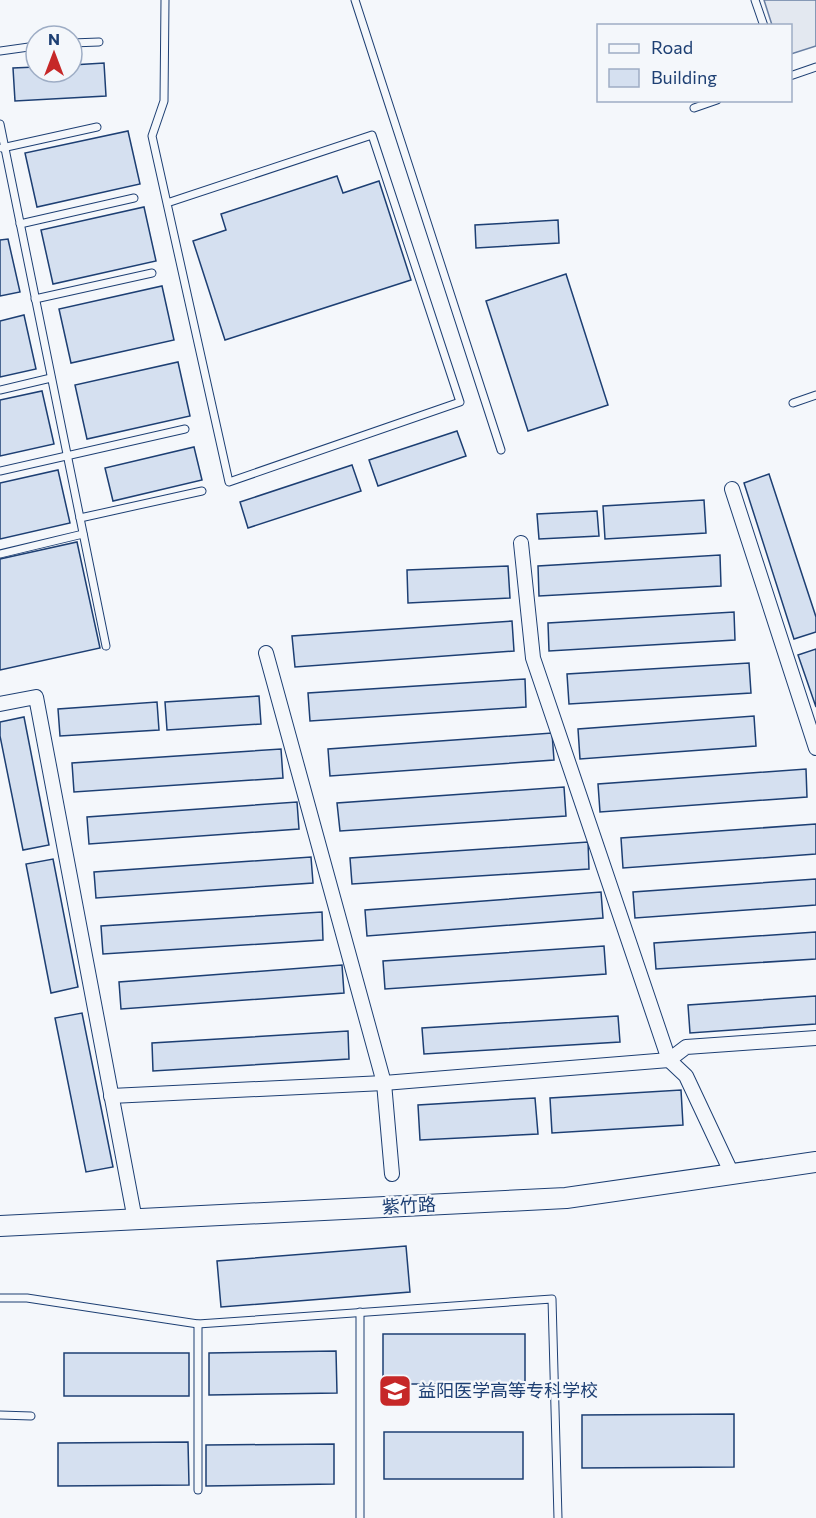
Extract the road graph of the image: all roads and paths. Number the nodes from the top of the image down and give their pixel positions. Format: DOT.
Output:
graph roads {
  1 [pos="165,0"];
  2 [pos="355,0"];
  3 [pos="755,0"];
  4 [pos="763,24"];
  5 [pos="99,42"];
  6 [pos="84,43"];
  7 [pos="24,48"];
  8 [pos="0,51"];
  9 [pos="816,67"];
  10 [pos="792,75"];
  11 [pos="711,102"];
  12 [pos="694,108"];
  13 [pos="0,124"];
  14 [pos="97,127"];
  15 [pos="2,148"];
  16 [pos="134,198"];
  17 [pos="167,203"];
  18 [pos="20,224"];
  19 [pos="152,273"];
  20 [pos="35,299"];
  21 [pos="51,378"];
  22 [pos="0,390"];
  23 [pos="816,395"];
  24 [pos="793,403"];
  25 [pos="185,429"];
  26 [pos="501,450"];
  27 [pos="67,456"];
  28 [pos="0,471"];
  29 [pos="732,489"];
  30 [pos="202,491"];
  31 [pos="80,518"];
  32 [pos="83,534"];
  33 [pos="521,543"];
  34 [pos="0,554"];
  35 [pos="106,646"];
  36 [pos="266,653"];
  37 [pos="0,704"];
  38 [pos="816,748"];
  39 [pos="816,1038"];
  40 [pos="669,1060"];
  41 [pos="384,1083"];
  42 [pos="111,1096"];
  43 [pos="816,1162"];
  44 [pos="392,1174"];
  45 [pos="732,1174"];
  46 [pos="135,1220"];
  47 [pos="0,1226"];
  48 [pos="0,1298"];
  49 [pos="360,1312"];
  50 [pos="198,1324"];
  51 [pos="0,1414"];
  52 [pos="31,1416"];
  53 [pos="198,1490"];
  54 [pos="360,1518"];
  55 [pos="558,1518"];
  1 -- 17 [label="lane"];
  2 -- 26 [label="lane"];
  3 -- 4 [label="lane"];
  5 -- 6 [label="lane"];
  7 -- 8 [label="lane"];
  9 -- 10 [label="lane"];
  11 -- 12 [label="lane"];
  13 -- 15 [label="lane"];
  14 -- 15 [label="lane"];
  15 -- 18 [label="lane"];
  16 -- 18 [label="lane"];
  17 -- 17 [label="lane"];
  18 -- 20 [label="lane"];
  19 -- 20 [label="lane"];
  20 -- 21 [label="lane"];
  21 -- 22 [label="lane"];
  21 -- 27 [label="lane"];
  23 -- 24 [label="lane"];
  25 -- 27 [label="lane"];
  27 -- 28 [label="lane"];
  27 -- 31 [label="lane"];
  29 -- 38 [label="street"];
  30 -- 31 [label="lane"];
  31 -- 32 [label="lane"];
  32 -- 34 [label="lane"];
  32 -- 35 [label="lane"];
  33 -- 40 [label="street"];
  36 -- 41 [label="street"];
  37 -- 42 [label="street"];
  39 -- 40 [label="street"];
  40 -- 41 [label="street"];
  40 -- 45 [label="street"];
  41 -- 42 [label="street"];
  41 -- 44 [label="street"];
  42 -- 46 [label="street"];
  43 -- 45 [label="street, 紫竹路"];
  45 -- 46 [label="street, 紫竹路"];
  46 -- 47 [label="street, 紫竹路"];
  48 -- 50 [label="lane"];
  49 -- 50 [label="lane"];
  49 -- 54 [label="lane"];
  49 -- 55 [label="lane"];
  50 -- 53 [label="lane"];
  51 -- 52 [label="lane"];
}
